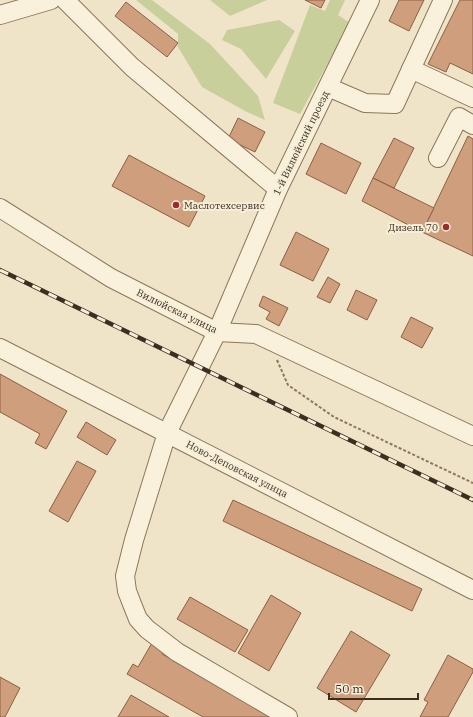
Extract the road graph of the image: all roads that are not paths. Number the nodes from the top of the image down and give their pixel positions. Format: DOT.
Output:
graph roads {
  1 [pos="51,0"];
  2 [pos="65,0"];
  3 [pos="370,0"];
  4 [pos="444,0"];
  5 [pos="0,15"];
  6 [pos="411,69"];
  7 [pos="328,87"];
  8 [pos="473,98"];
  9 [pos="473,125"];
  10 [pos="438,158"];
  11 [pos="278,188"];
  12 [pos="0,208"];
  13 [pos="217,332"];
  14 [pos="0,348"];
  15 [pos="167,433"];
  16 [pos="473,436"];
  17 [pos="473,590"];
  18 [pos="288,717"];
  1 -- 5 [label="street"];
  2 -- 11 [label="street"];
  3 -- 7 [label="street, 1-й Вилюйский проезд"];
  4 -- 6 [label="street"];
  6 -- 7 [label="street"];
  6 -- 8 [label="street"];
  7 -- 11 [label="street, 1-й Вилюйский проезд"];
  9 -- 10 [label="street"];
  11 -- 13 [label="street, 1-й Вилюйский проезд"];
  12 -- 13 [label="street, Вилюйская улица"];
  13 -- 15 [label="street, 1-й Вилюйский проезд"];
  13 -- 16 [label="street, Вилюйская улица"];
  14 -- 15 [label="street, Ново-Деповская улица"];
  15 -- 17 [label="street, Ново-Деповская улица"];
  15 -- 18 [label="street, 1-й Вилюйский проезд"];
}
